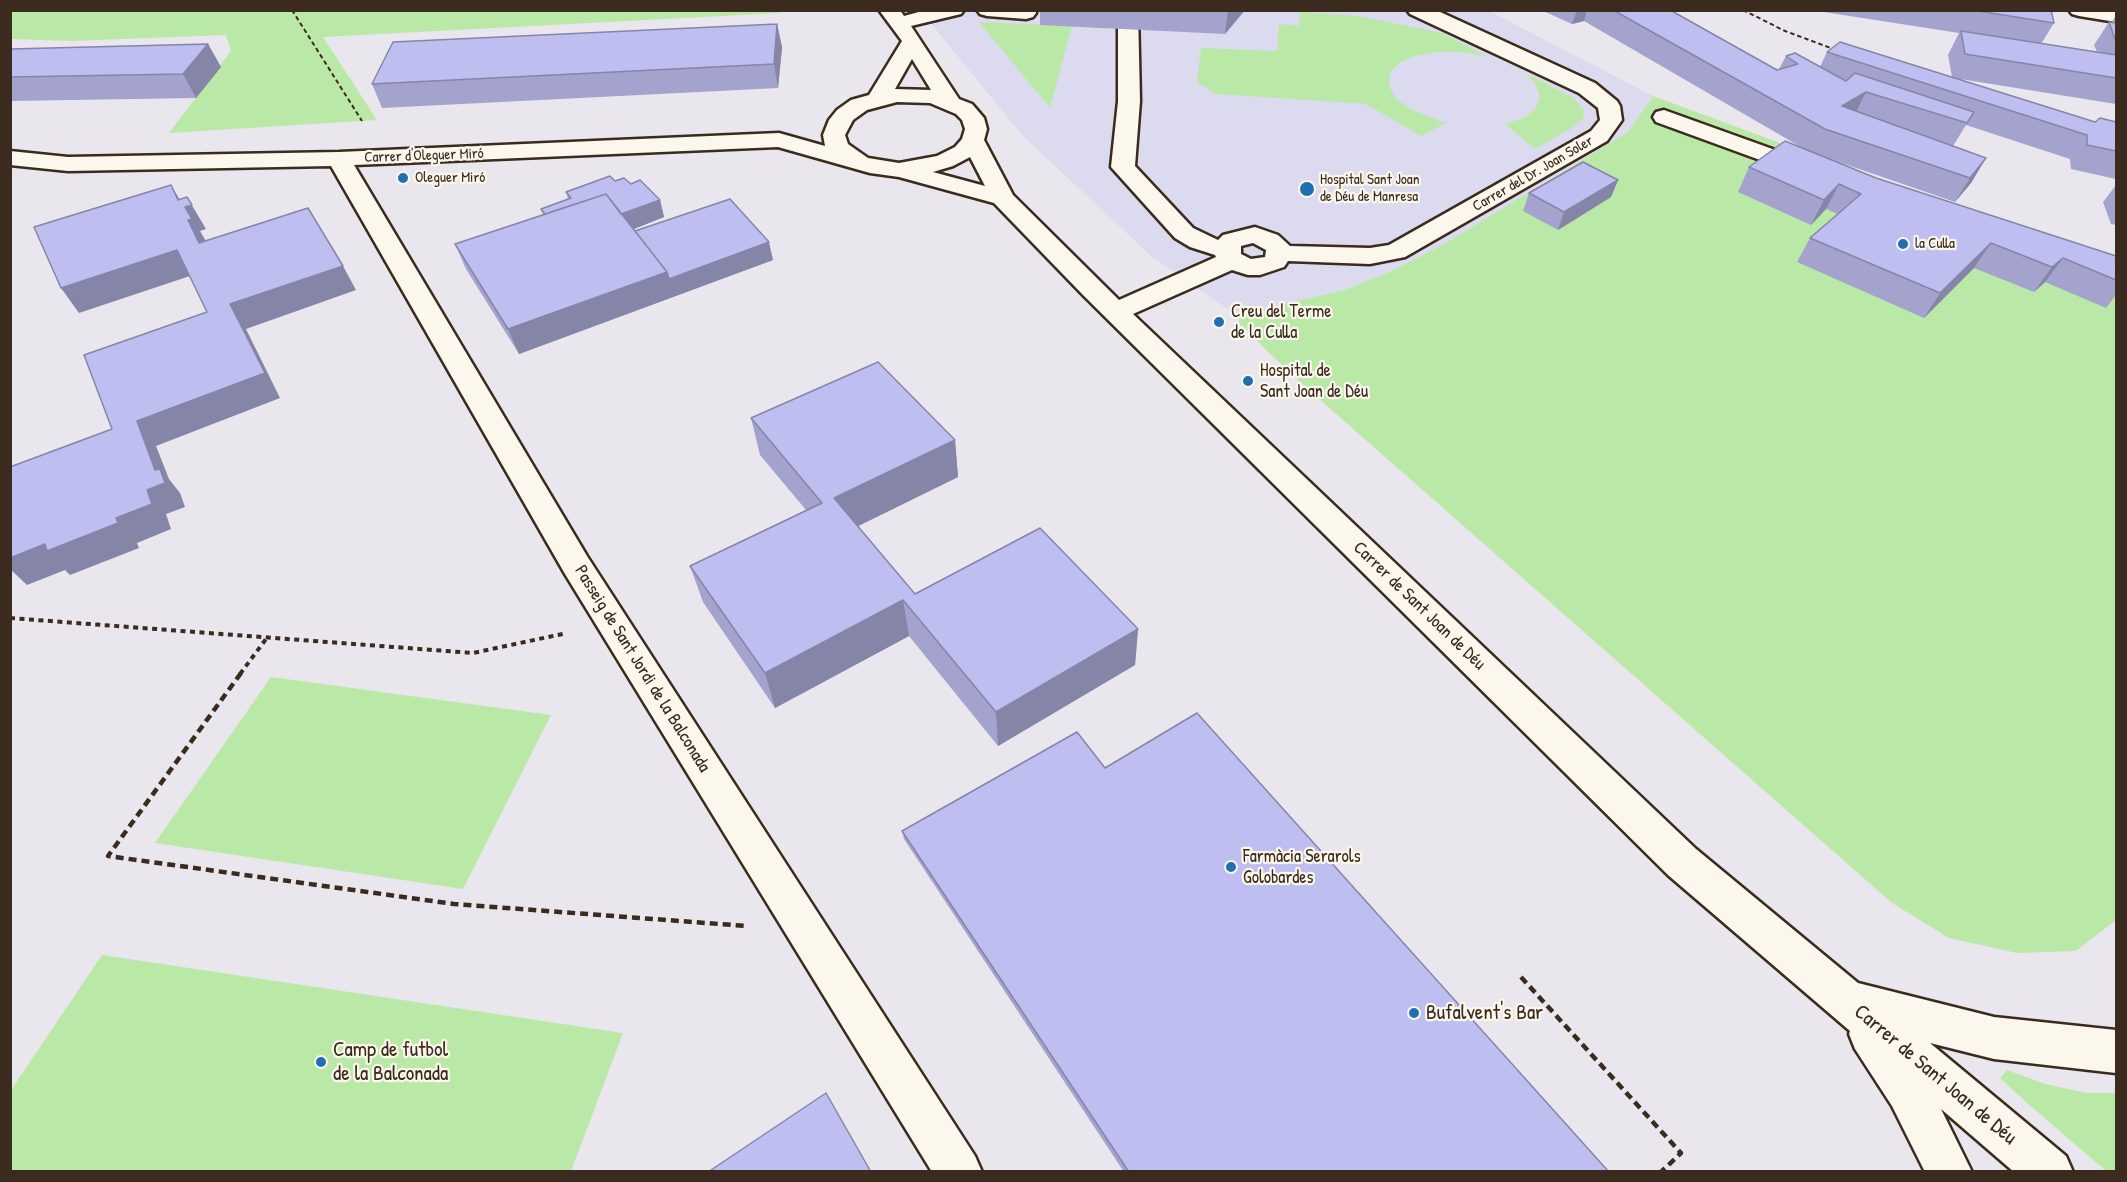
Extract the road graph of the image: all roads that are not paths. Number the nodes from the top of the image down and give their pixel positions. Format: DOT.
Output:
graph roads {
  1 [pos="954,10"];
  2 [pos="987,10"];
  3 [pos="1026,10"];
  4 [pos="1128,10"];
  5 [pos="1417,10"];
  6 [pos="2079,10"];
  7 [pos="2111,14"];
  8 [pos="894,16"];
  9 [pos="912,41"];
  10 [pos="878,99"];
  11 [pos="949,101"];
  12 [pos="845,115"];
  13 [pos="1664,117"];
  14 [pos="973,140"];
  15 [pos="779,141"];
  16 [pos="10,158"];
  17 [pos="339,159"];
  18 [pos="860,163"];
  19 [pos="68,164"];
  20 [pos="899,170"];
  21 [pos="10,174"];
  22 [pos="1834,178"];
  23 [pos="1003,198"];
  24 [pos="1229,255"];
  25 [pos="1117,311"];
  26 [pos="1846,1001"];
  27 [pos="2116,1051"];
  28 [pos="959,1172"];
  29 [pos="1949,1172"];
  30 [pos="2050,1172"];
  1 -- 8 [label="street"];
  2 -- 3 [label="street"];
  4 -- 24 [label="street"];
  5 -- 24 [label="street, Carrer del Dr. Joan Soler"];
  6 -- 7 [label="street"];
  8 -- 9 [label="street"];
  9 -- 10 [label="street"];
  9 -- 11 [label="street"];
  10 -- 11 [label="street, Carrer d'Oleguer Miró"];
  10 -- 12 [label="street, Carrer d'Oleguer Miró"];
  11 -- 14 [label="street, Carrer de Sant Joan de Déu"];
  12 -- 15 [label="street, Carrer d'Oleguer Miró"];
  12 -- 18 [label="street"];
  13 -- 22 [label="street"];
  14 -- 20 [label="street"];
  14 -- 23 [label="street, Carrer de Sant Joan de Déu"];
  15 -- 17 [label="street, Carrer d'Oleguer Miró"];
  15 -- 18 [label="street, Carrer d'Oleguer Miró"];
  16 -- 19 [label="street, Carrer d'Oleguer Miró"];
  17 -- 19 [label="street, Carrer d'Oleguer Miró"];
  17 -- 28 [label="street, Passeig de Sant Jordi de la Balconada"];
  18 -- 20 [label="street, Carrer d'Oleguer Miró"];
  19 -- 21 [label="street, Carrer d'Oleguer Miró"];
  20 -- 23 [label="street, Carrer de Sant Joan de Déu"];
  23 -- 25 [label="street, Carrer de Sant Joan de Déu"];
  24 -- 25 [label="street"];
  25 -- 26 [label="street, Carrer de Sant Joan de Déu"];
  26 -- 27 [label="street, Carrer de Sant Joan de Déu"];
  26 -- 29 [label="street, Carrer de Sant Joan de Déu"];
  26 -- 30 [label="street, Carrer de Sant Joan de Déu"];
}
